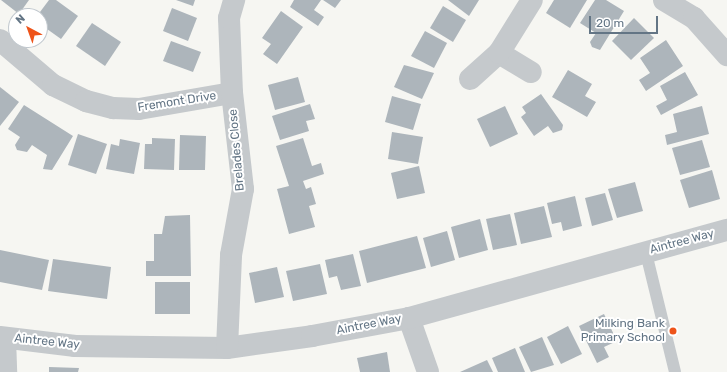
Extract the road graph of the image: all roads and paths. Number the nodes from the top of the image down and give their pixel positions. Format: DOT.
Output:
graph roads {
  1 [pos="234,0"];
  2 [pos="532,0"];
  3 [pos="664,0"];
  4 [pos="0,40"];
  5 [pos="499,53"];
  6 [pos="727,55"];
  7 [pos="531,72"];
  8 [pos="470,79"];
  9 [pos="232,93"];
  10 [pos="727,230"];
  11 [pos="646,252"];
  12 [pos="410,318"];
  13 [pos="2,337"];
  14 [pos="227,348"];
  15 [pos="6,372"];
  16 [pos="428,372"];
  17 [pos="675,372"];
  1 -- 9 [label="street, Brelades Close"];
  2 -- 5 [label="street"];
  3 -- 6 [label="street"];
  4 -- 9 [label="street, Fremont Drive"];
  5 -- 7 [label="street"];
  5 -- 8 [label="street"];
  9 -- 14 [label="street, Brelades Close"];
  10 -- 11 [label="street, Aintree Way"];
  11 -- 12 [label="street, Aintree Way"];
  11 -- 17 [label="lane"];
  12 -- 14 [label="street, Aintree Way"];
  12 -- 16 [label="street"];
  13 -- 14 [label="street, Aintree Way"];
  13 -- 15 [label="street"];
}
